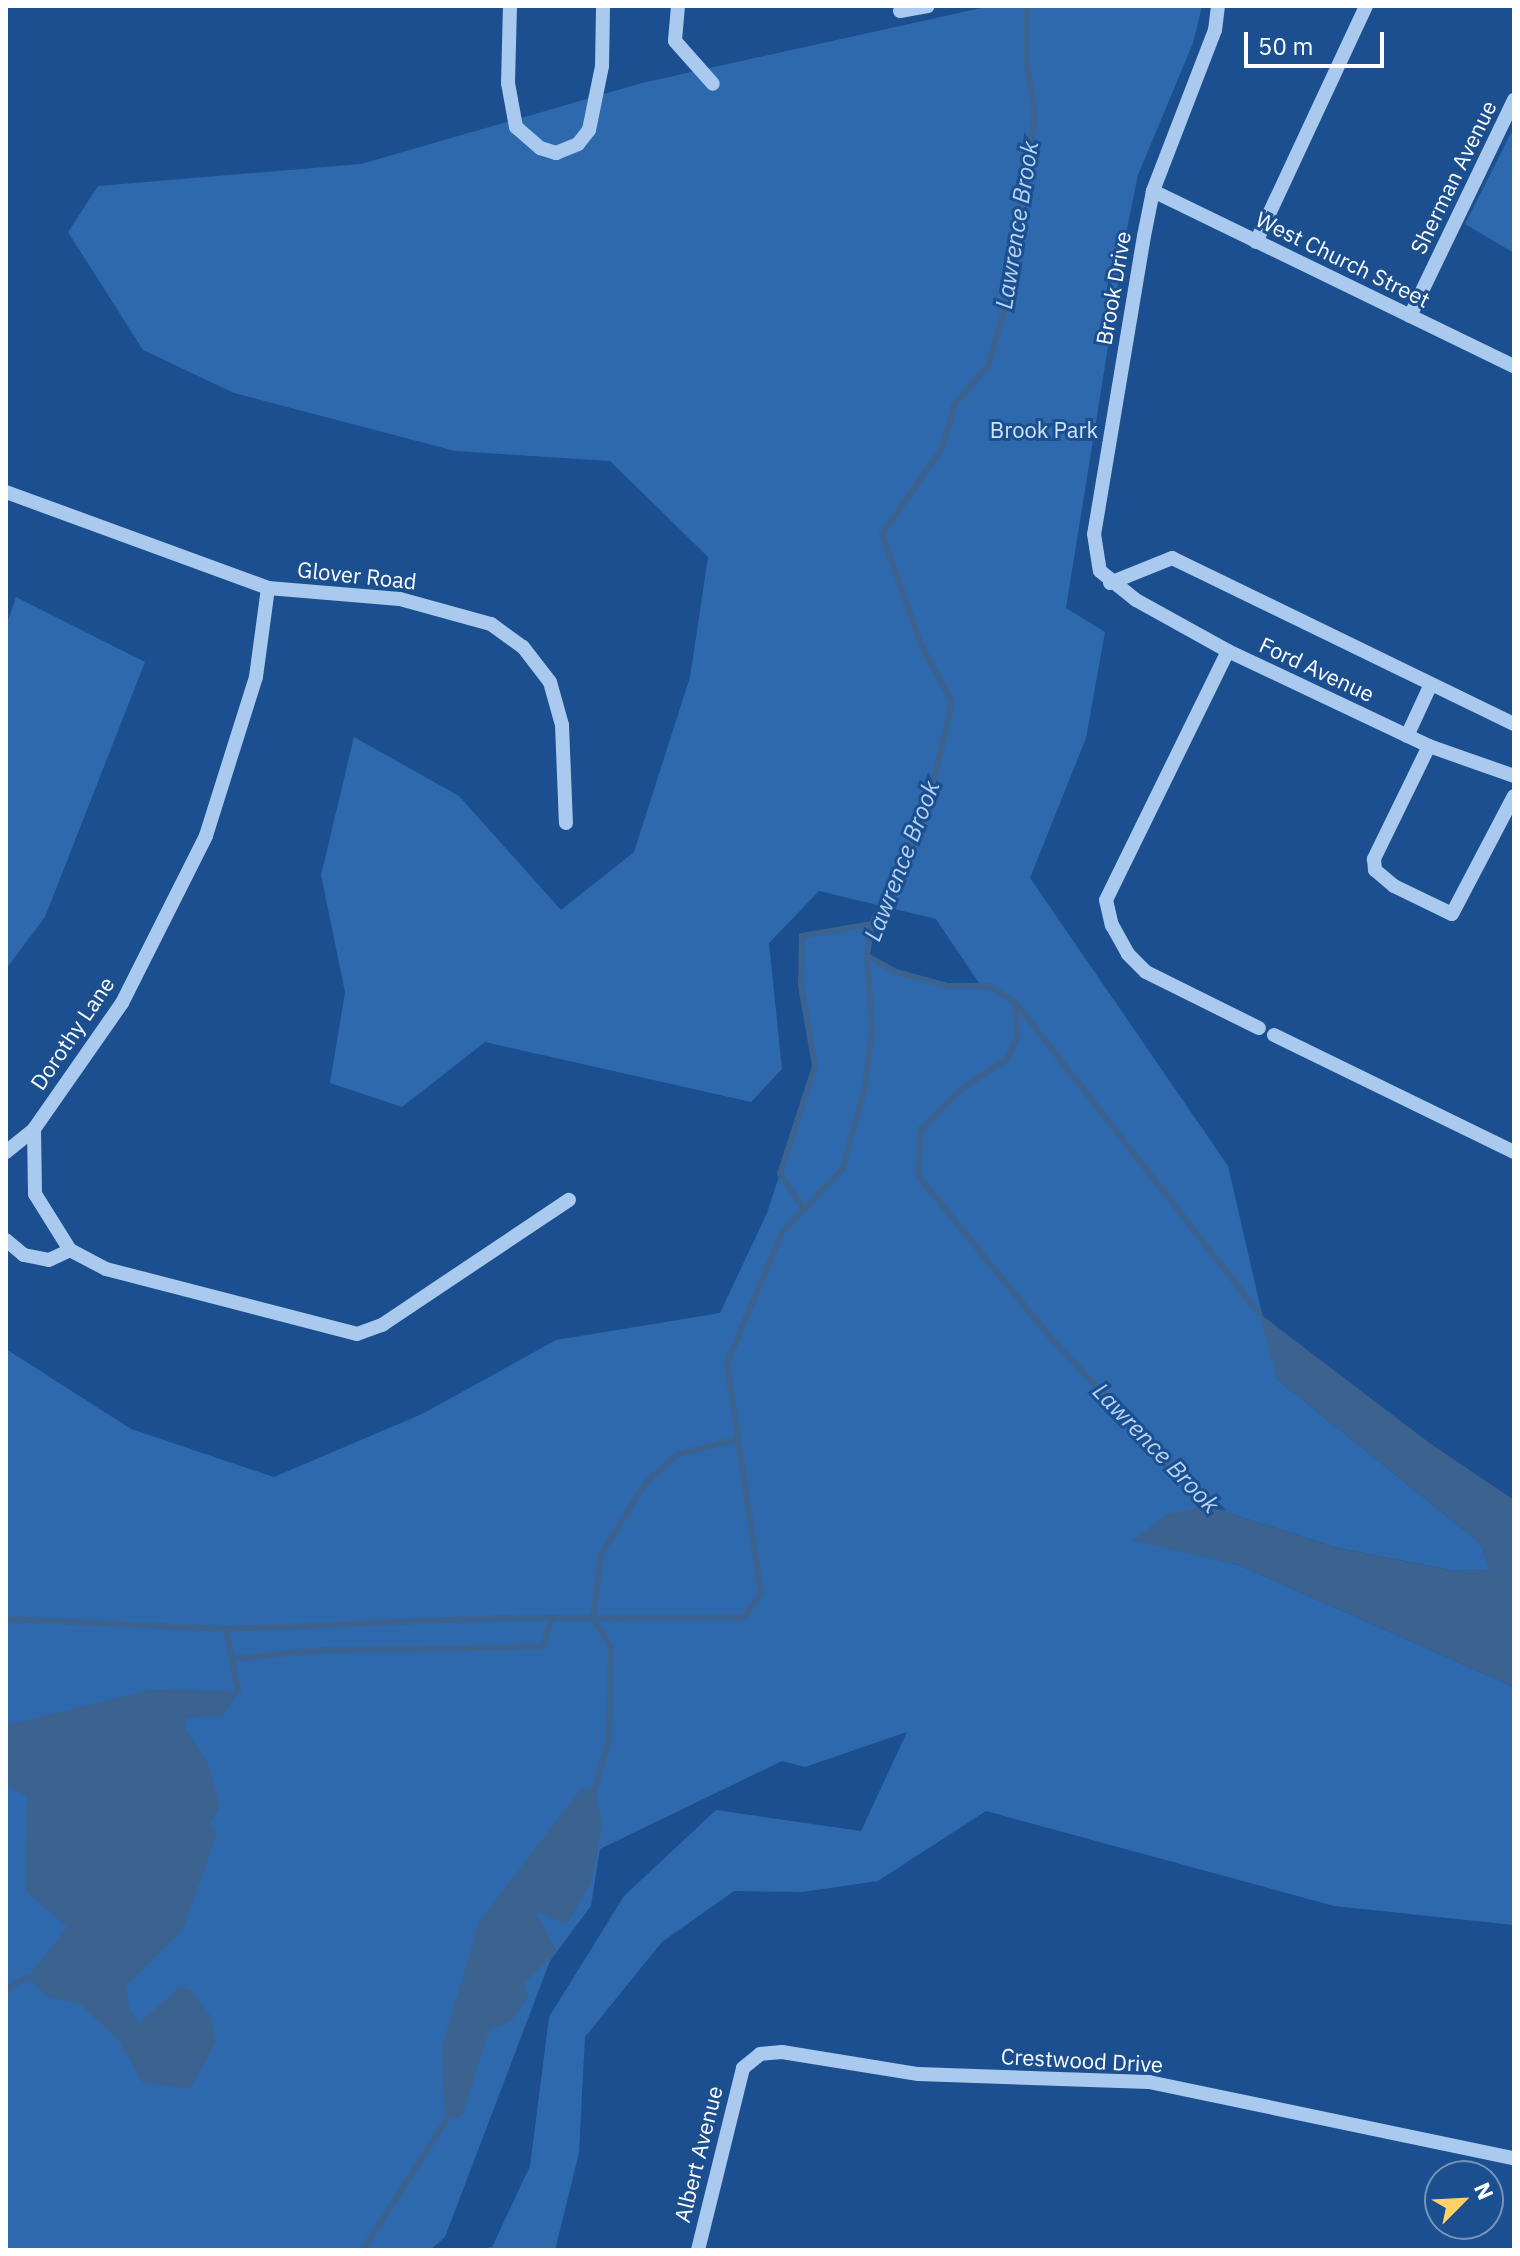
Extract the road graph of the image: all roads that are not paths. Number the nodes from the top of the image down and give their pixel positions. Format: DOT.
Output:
graph roads {
  1 [pos="510,6"];
  2 [pos="603,6"];
  3 [pos="678,6"];
  4 [pos="928,6"];
  5 [pos="1218,6"];
  6 [pos="1366,6"];
  7 [pos="900,11"];
  8 [pos="713,84"];
  9 [pos="1514,100"];
  10 [pos="1153,191"];
  11 [pos="1256,242"];
  12 [pos="1410,316"];
  13 [pos="1514,366"];
  14 [pos="6,492"];
  15 [pos="1110,583"];
  16 [pos="268,588"];
  17 [pos="1228,651"];
  18 [pos="1431,684"];
  19 [pos="1514,724"];
  20 [pos="1407,736"];
  21 [pos="1429,746"];
  22 [pos="1514,776"];
  23 [pos="1514,796"];
  24 [pos="566,823"];
  25 [pos="1259,1028"];
  26 [pos="1274,1035"];
  27 [pos="34,1129"];
  28 [pos="6,1152"];
  29 [pos="1514,1152"];
  30 [pos="569,1200"];
  31 [pos="6,1240"];
  32 [pos="70,1250"];
  33 [pos="743,2068"];
  34 [pos="1514,2158"];
  35 [pos="702,2249"];
  1 -- 2 [label="street"];
  3 -- 8 [label="street"];
  4 -- 7 [label="street"];
  5 -- 10 [label="street, Brook Drive"];
  6 -- 11 [label="street"];
  9 -- 12 [label="street, Sherman Avenue"];
  10 -- 11 [label="street, West Church Street"];
  10 -- 15 [label="street, Brook Drive"];
  11 -- 12 [label="street, West Church Street"];
  12 -- 13 [label="street, West Church Street"];
  14 -- 16 [label="street, Glover Road"];
  15 -- 17 [label="street, Ford Avenue"];
  15 -- 18 [label="street"];
  16 -- 24 [label="street, Glover Road"];
  16 -- 27 [label="street, Dorothy Lane"];
  17 -- 20 [label="street, Ford Avenue"];
  17 -- 25 [label="street"];
  18 -- 19 [label="street"];
  18 -- 20 [label="street"];
  20 -- 21 [label="street, Ford Avenue"];
  21 -- 22 [label="street, Ford Avenue"];
  21 -- 23 [label="street"];
  26 -- 29 [label="street"];
  27 -- 28 [label="street, Dorothy Lane"];
  27 -- 32 [label="street"];
  30 -- 32 [label="street"];
  31 -- 32 [label="street"];
  33 -- 34 [label="street, Crestwood Drive"];
  33 -- 35 [label="street, Albert Avenue"];
}
